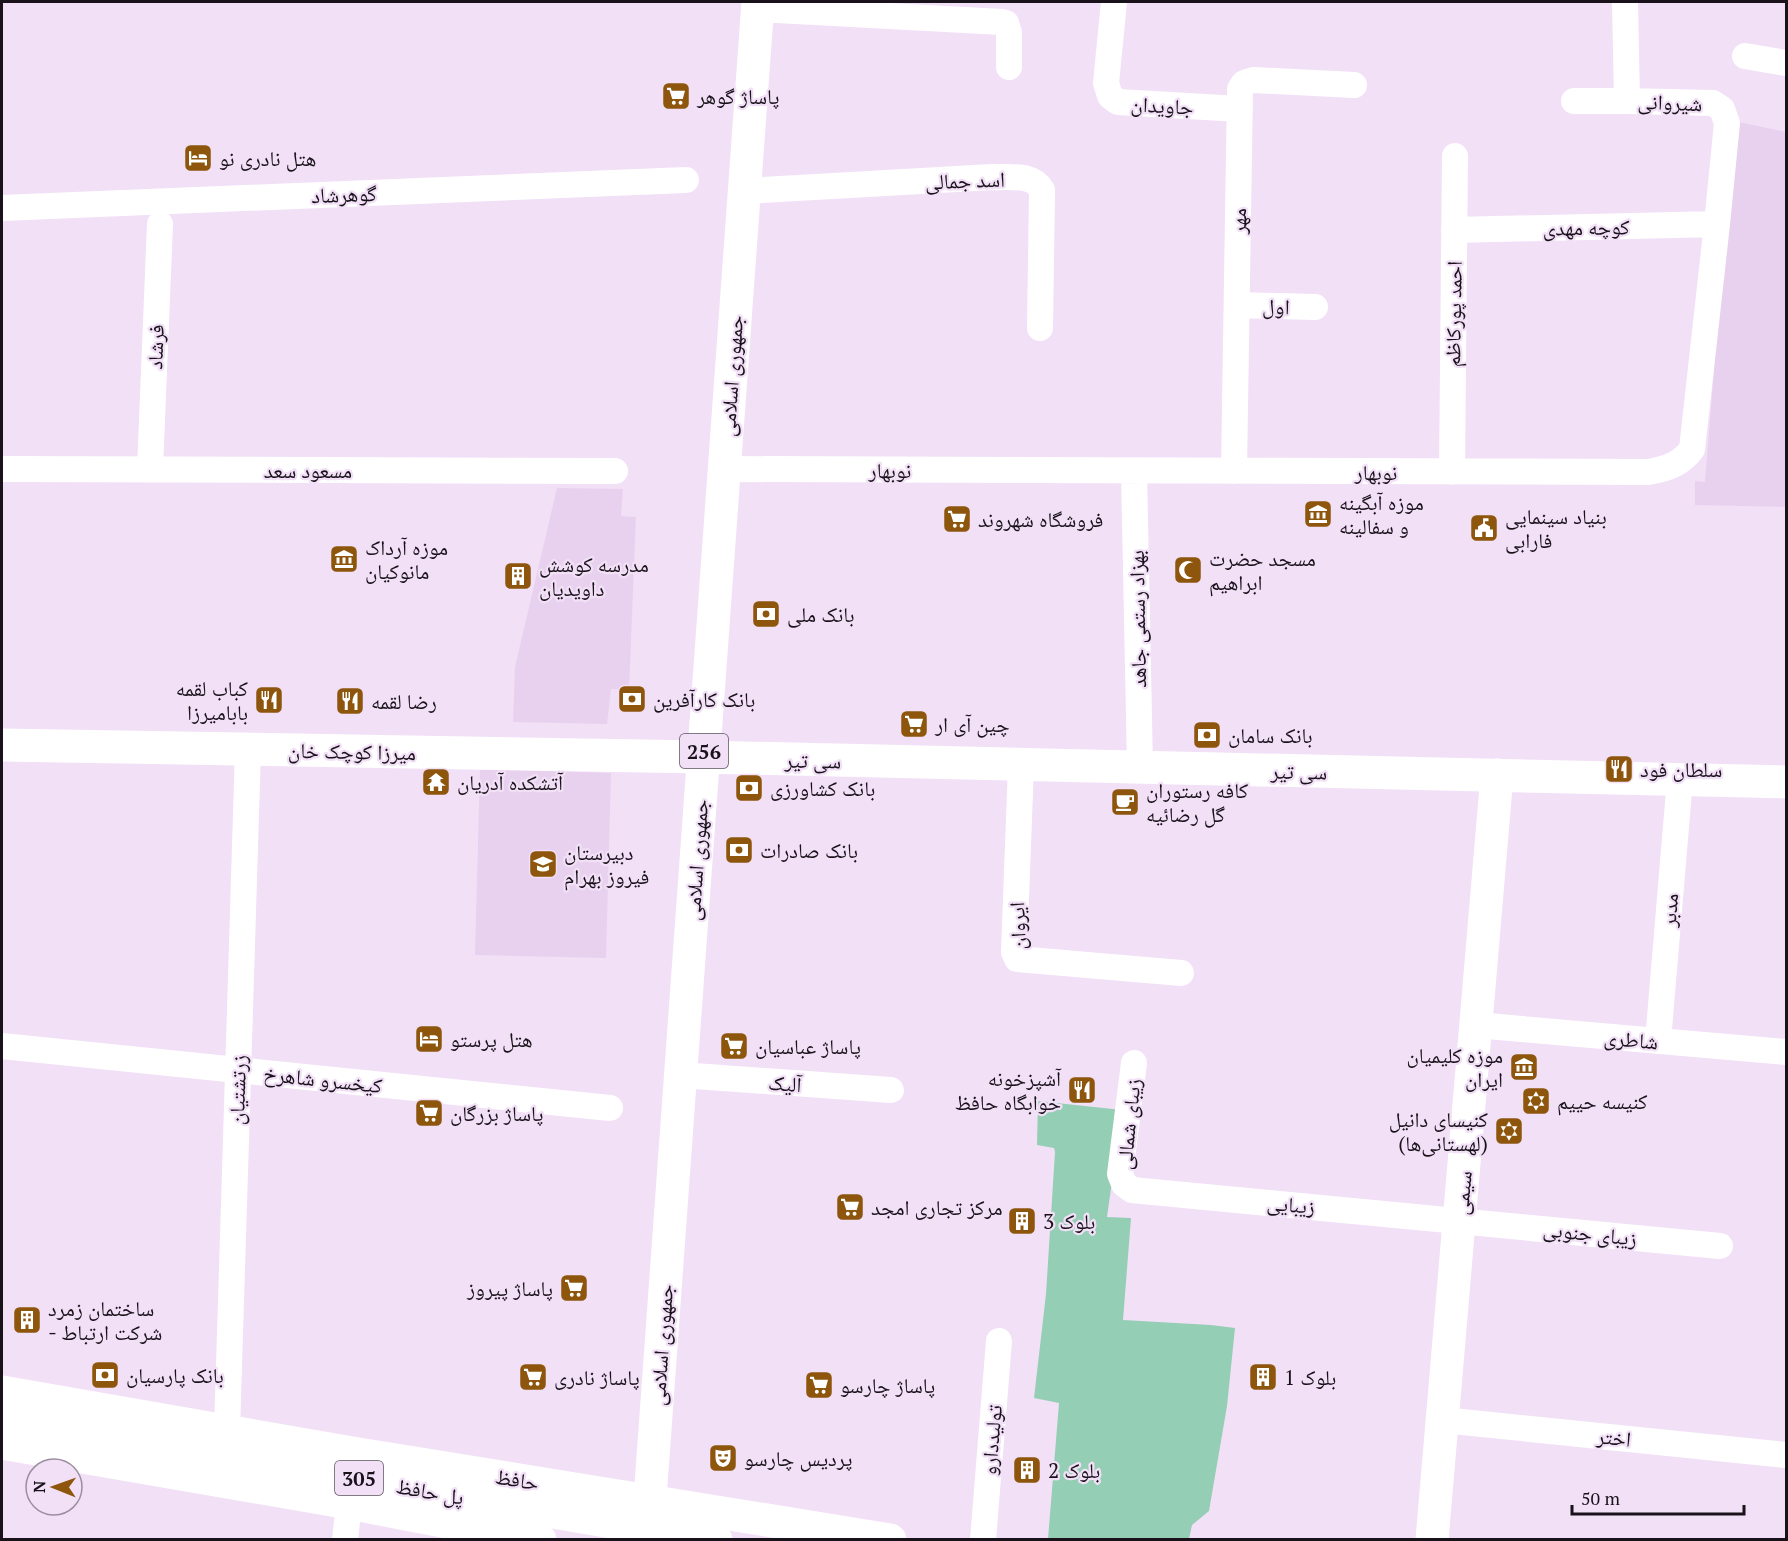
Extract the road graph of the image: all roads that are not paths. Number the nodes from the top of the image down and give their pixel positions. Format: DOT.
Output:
graph roads {
  1 [pos="1114,2"];
  2 [pos="1625,2"];
  3 [pos="758,5"];
  4 [pos="1744,56"];
  5 [pos="1786,63"];
  6 [pos="1009,67"];
  7 [pos="1354,85"];
  8 [pos="1575,101"];
  9 [pos="1628,101"];
  10 [pos="1240,109"];
  11 [pos="1726,123"];
  12 [pos="1455,156"];
  13 [pos="686,180"];
  14 [pos="744,191"];
  15 [pos="2,208"];
  16 [pos="160,224"];
  17 [pos="1718,224"];
  18 [pos="1454,230"];
  19 [pos="1237,305"];
  20 [pos="1315,308"];
  21 [pos="1040,328"];
  22 [pos="2,469"];
  23 [pos="150,469"];
  24 [pos="724,469"];
  25 [pos="615,471"];
  26 [pos="1134,471"];
  27 [pos="1234,471"];
  28 [pos="1452,472"];
  29 [pos="2,745"];
  30 [pos="248,750"];
  31 [pos="703,757"];
  32 [pos="1021,765"];
  33 [pos="1140,767"];
  34 [pos="1497,775"];
  35 [pos="1680,779"];
  36 [pos="1786,782"];
  37 [pos="1181,973"];
  38 [pos="1476,1025"];
  39 [pos="1658,1041"];
  40 [pos="2,1046"];
  41 [pos="1786,1052"];
  42 [pos="1134,1063"];
  43 [pos="238,1070"];
  44 [pos="680,1075"];
  45 [pos="891,1090"];
  46 [pos="609,1108"];
  47 [pos="1124,1184"];
  48 [pos="1459,1220"];
  49 [pos="1720,1245"];
  50 [pos="999,1341"];
  51 [pos="2,1392"];
  52 [pos="2,1417"];
  53 [pos="1442,1420"];
  54 [pos="227,1431"];
  55 [pos="2,1443"];
  56 [pos="1786,1455"];
  57 [pos="650,1501"];
  58 [pos="348,1503"];
  59 [pos="812,1534"];
  60 [pos="345,1539"];
  61 [pos="540,1539"];
  62 [pos="647,1539"];
  63 [pos="716,1539"];
  64 [pos="890,1539"];
  65 [pos="983,1539"];
  66 [pos="1432,1539"];
  1 -- 10 [label="street, جاویدان"];
  2 -- 9 [label="street, شیروانی"];
  3 -- 6 [label="street"];
  3 -- 14 [label="main road, جمهوری اسلامی / 256"];
  4 -- 5 [label="street"];
  7 -- 10 [label="street, مهر"];
  8 -- 9 [label="street"];
  9 -- 11 [label="street, شیروانی"];
  10 -- 19 [label="street, مهر"];
  11 -- 17 [label="street, نوبهار"];
  12 -- 18 [label="street, احمد پورکاظم"];
  13 -- 15 [label="street, گوهرشاد"];
  14 -- 21 [label="street, اسد جمالی"];
  14 -- 24 [label="main road, جمهوری اسلامی / 256"];
  16 -- 23 [label="street, فرشاد"];
  17 -- 18 [label="street, کوچه مهدی"];
  17 -- 28 [label="street, نوبهار"];
  18 -- 28 [label="street, احمد پورکاظم"];
  19 -- 20 [label="street, اول"];
  19 -- 27 [label="street, مهر"];
  22 -- 23 [label="street, مسعود سعد"];
  23 -- 25 [label="street, مسعود سعد"];
  24 -- 26 [label="street, نوبهار"];
  24 -- 31 [label="main road, جمهوری اسلامی / 256"];
  26 -- 27 [label="street, نوبهار"];
  26 -- 33 [label="street, بهزاد رستمی جاهد"];
  27 -- 28 [label="street, نوبهار"];
  29 -- 30 [label="main road, میرزا کوچک خان"];
  30 -- 31 [label="main road, میرزا کوچک خان"];
  30 -- 43 [label="street, زرتشتیان"];
  31 -- 32 [label="main road, سی تیر"];
  31 -- 44 [label="main road, جمهوری اسلامی / 256"];
  32 -- 33 [label="main road, سی تیر"];
  32 -- 37 [label="street, ایروان"];
  33 -- 34 [label="main road, سی تیر"];
  34 -- 35 [label="main road, سی تیر"];
  34 -- 38 [label="main road, سیمی"];
  35 -- 36 [label="main road, سی تیر"];
  35 -- 39 [label="street, مدبر"];
  38 -- 39 [label="street, شاطری"];
  38 -- 48 [label="main road, سیمی"];
  39 -- 41 [label="street, شاطری"];
  40 -- 43 [label="street, کیخسرو شاهرخ"];
  42 -- 47 [label="street, زیبای شمالی"];
  43 -- 46 [label="street, کیخسرو شاهرخ"];
  43 -- 54 [label="street, زرتشتیان"];
  44 -- 45 [label="street, آلیک"];
  44 -- 57 [label="main road, جمهوری اسلامی / 256"];
  47 -- 48 [label="street, زیبایی"];
  48 -- 49 [label="street, زیبای جنوبی"];
  48 -- 53 [label="main road, سیمی"];
  50 -- 65 [label="street, تولیددارو"];
  51 -- 54 [label="main road, حافظ"];
  52 -- 63 [label="main road, پل حافظ / 305"];
  53 -- 56 [label="street, اختر"];
  53 -- 66 [label="main road, سیمی"];
  54 -- 57 [label="main road, حافظ"];
  55 -- 58 [label="main road"];
  57 -- 59 [label="main road, حافظ"];
  57 -- 62 [label="main road, جمهوری اسلامی / 256"];
  58 -- 60 [label="street"];
  58 -- 61 [label="main road"];
  59 -- 64 [label="main road, حافظ"];
}
